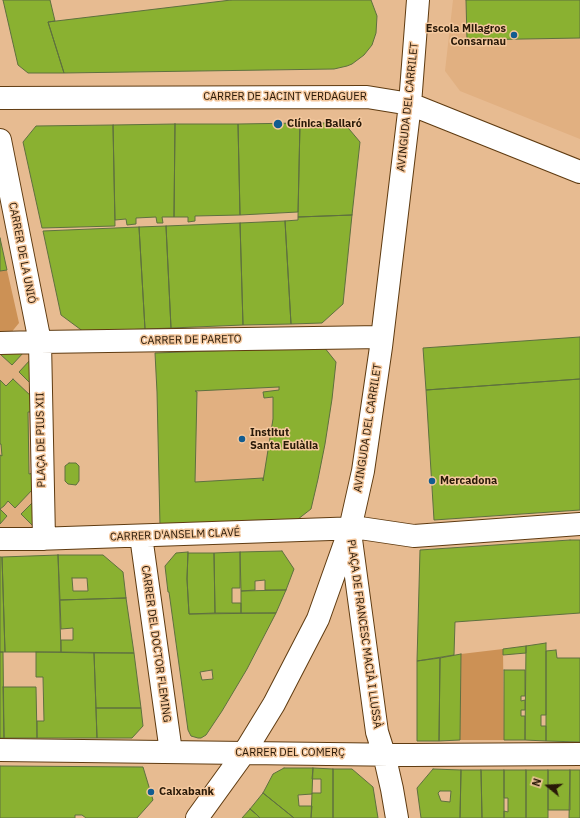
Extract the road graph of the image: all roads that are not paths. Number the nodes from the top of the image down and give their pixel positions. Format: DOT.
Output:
graph roads {
  1 [pos="418,0"];
  2 [pos="0,98"];
  3 [pos="410,104"];
  4 [pos="0,140"];
  5 [pos="580,172"];
  6 [pos="382,337"];
  7 [pos="40,342"];
  8 [pos="0,343"];
  9 [pos="580,524"];
  10 [pos="350,529"];
  11 [pos="141,536"];
  12 [pos="0,539"];
  13 [pos="44,539"];
  14 [pos="0,750"];
  15 [pos="171,752"];
  16 [pos="244,753"];
  17 [pos="384,754"];
  18 [pos="580,754"];
  19 [pos="197,818"];
  20 [pos="397,818"];
  1 -- 3 [label="street, AVINGUDA DEL CARRILET"];
  2 -- 3 [label="street, CARRER DE JACINT VERDAGUER"];
  3 -- 5 [label="street, CARRER DE JACINT VERDAGUER"];
  3 -- 6 [label="street, AVINGUDA DEL CARRILET"];
  4 -- 7 [label="street, CARRER DE LA UNIÓ"];
  6 -- 7 [label="street, CARRER DE PARETO"];
  6 -- 10 [label="street, AVINGUDA DEL CARRILET"];
  7 -- 8 [label="street, CARRER DE PARETO"];
  7 -- 13 [label="street, PLAÇA DE PIUS XII"];
  9 -- 10 [label="street, PLAÇA DE FRANCESC MACIÀ I LLUSSÀ"];
  10 -- 11 [label="street, CARRER D'ANSELM CLAVÉ"];
  10 -- 16 [label="street, AVINGUDA DEL CARRILET"];
  10 -- 17 [label="street, PLAÇA DE FRANCESC MACIÀ I LLUSSÀ"];
  11 -- 13 [label="street, CARRER D'ANSELM CLAVÉ"];
  11 -- 15 [label="street, CARRER DEL DOCTOR FLEMING"];
  12 -- 13 [label="street, CARRER D'ANSELM CLAVÉ"];
  14 -- 15 [label="street, CARRER DEL COMERÇ"];
  15 -- 16 [label="street, CARRER DEL COMERÇ"];
  16 -- 17 [label="street, CARRER DEL COMERÇ"];
  16 -- 19 [label="street, AVINGUDA DEL CARRILET"];
  17 -- 18 [label="street, CARRER DEL COMERÇ"];
  17 -- 20 [label="street, PLAÇA DE FRANCESC MACIÀ I LLUSSÀ"];
}
